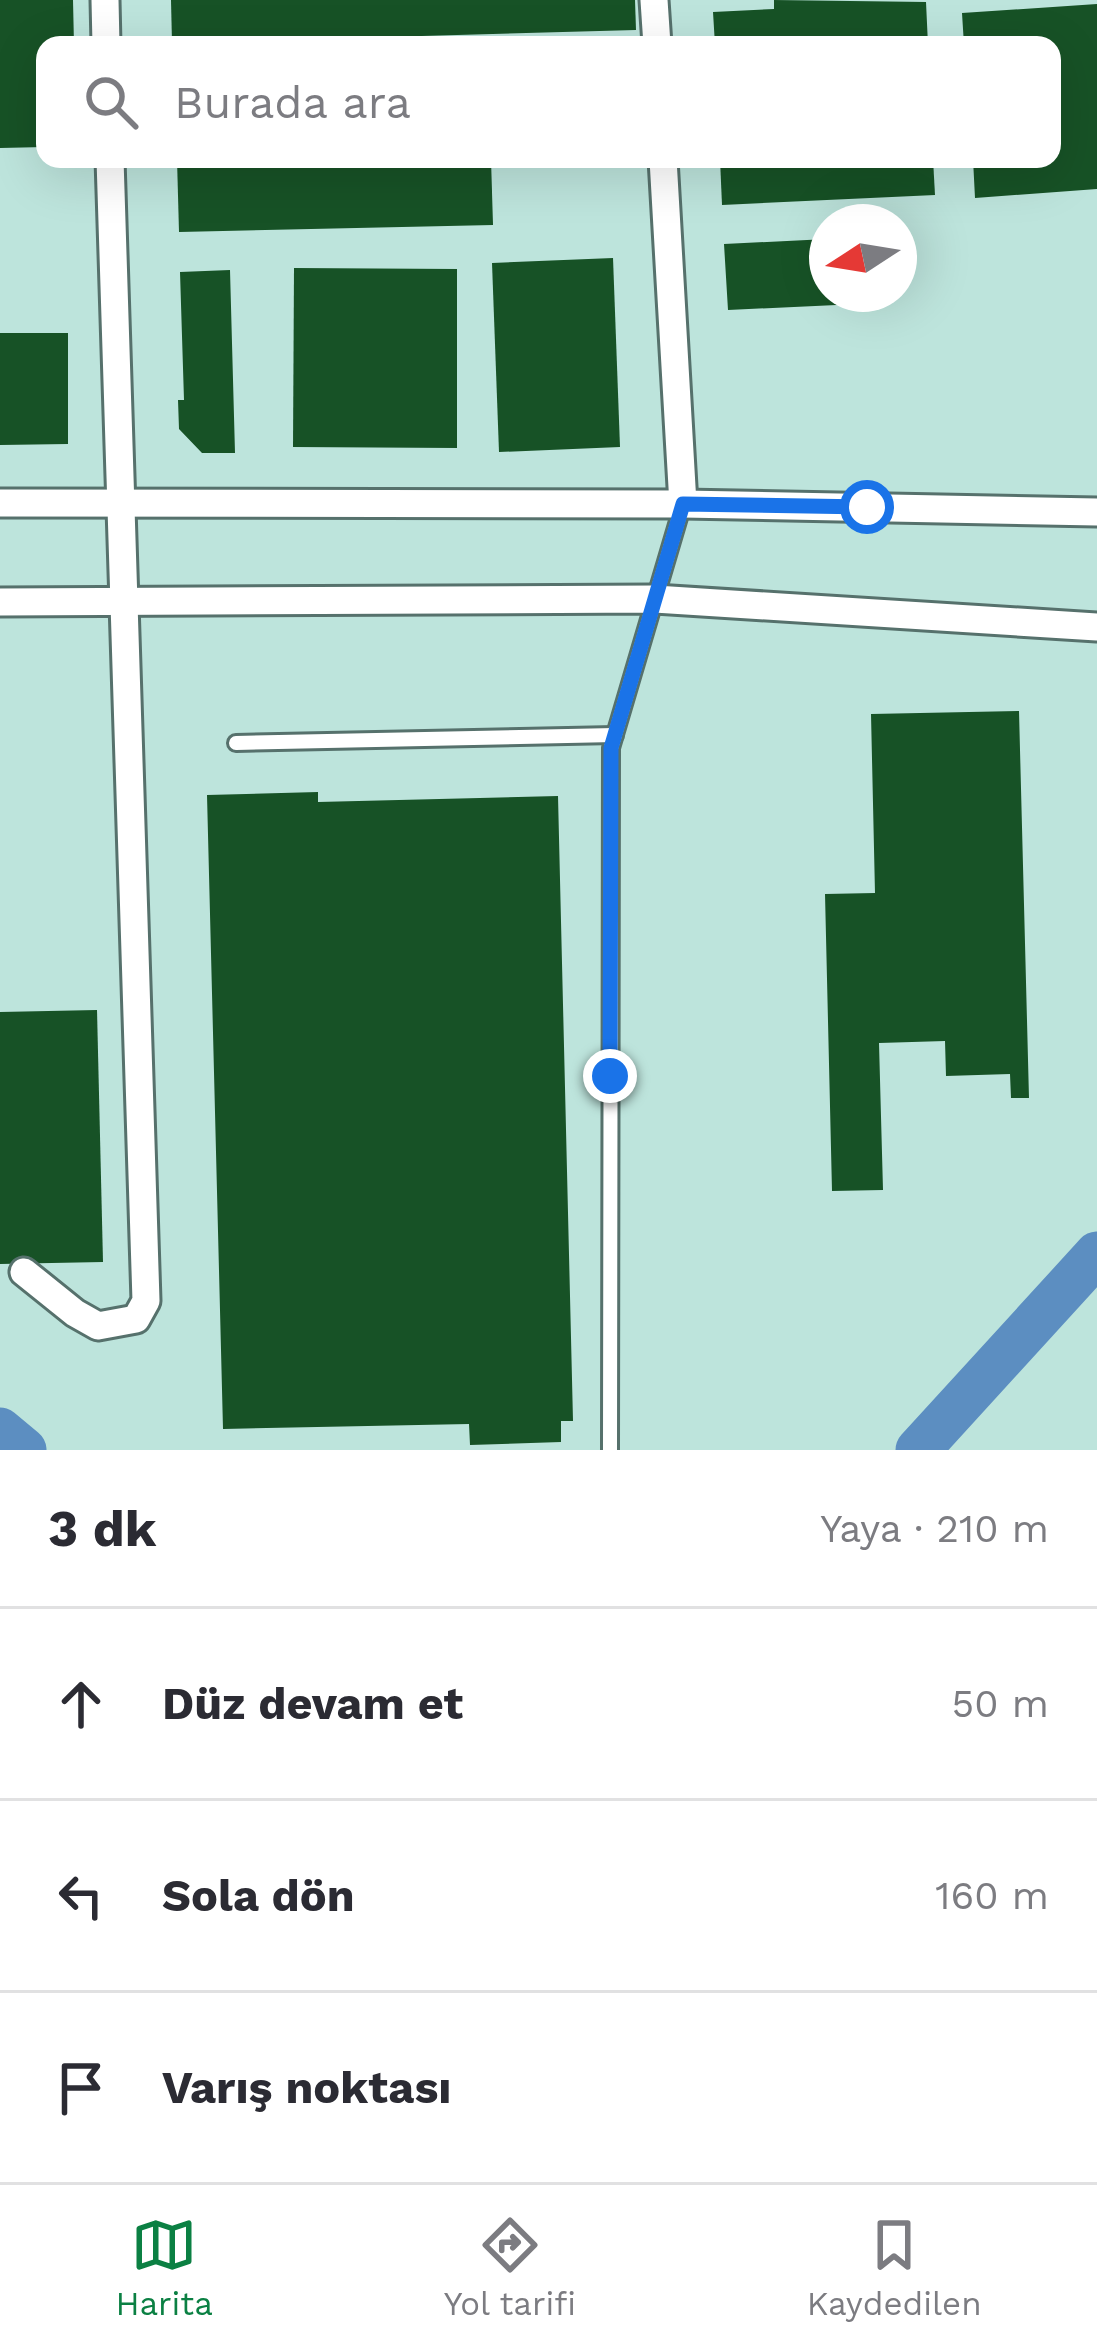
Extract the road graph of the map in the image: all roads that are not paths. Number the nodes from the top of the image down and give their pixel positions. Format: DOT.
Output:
graph roads {
  1 [pos="105,0"];
  2 [pos="654,0"];
  3 [pos="106,36"];
  4 [pos="656,36"];
  5 [pos="110,168"];
  6 [pos="664,168"];
  7 [pos="0,503"];
  8 [pos="120,503"];
  9 [pos="683,504"];
  10 [pos="1097,512"];
  11 [pos="655,599"];
  12 [pos="123,600"];
  13 [pos="0,602"];
  14 [pos="1097,627"];
  15 [pos="615,734"];
  16 [pos="236,743"];
  17 [pos="24,1272"];
  18 [pos="610,1450"];
  1 -- 3 [label="street"];
  2 -- 4 [label="street"];
  5 -- 8 [label="street"];
  6 -- 9 [label="street"];
  7 -- 8 [label="street"];
  8 -- 9 [label="street"];
  8 -- 12 [label="street"];
  9 -- 10 [label="street"];
  9 -- 11 [label="lane"];
  11 -- 12 [label="street"];
  11 -- 14 [label="street"];
  11 -- 15 [label="lane"];
  12 -- 13 [label="street"];
  12 -- 17 [label="street"];
  15 -- 16 [label="lane"];
  15 -- 18 [label="lane"];
}
